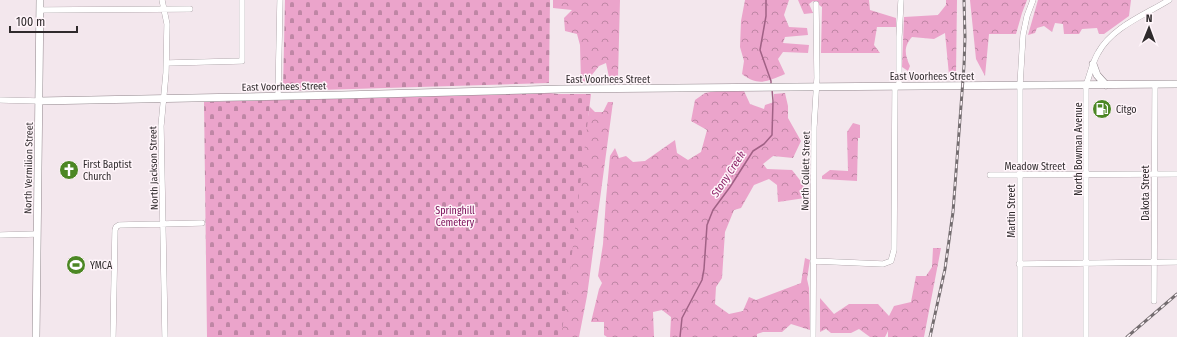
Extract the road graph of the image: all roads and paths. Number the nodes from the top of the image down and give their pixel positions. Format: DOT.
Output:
graph roads {
  1 [pos="40,0"];
  2 [pos="162,0"];
  3 [pos="242,0"];
  4 [pos="280,0"];
  5 [pos="901,0"];
  6 [pos="1034,0"];
  7 [pos="1169,0"];
  8 [pos="816,4"];
  9 [pos="164,9"];
  10 [pos="190,9"];
  11 [pos="40,10"];
  12 [pos="167,63"];
  13 [pos="1093,64"];
  14 [pos="1155,84"];
  15 [pos="1177,84"];
  16 [pos="1020,85"];
  17 [pos="1086,85"];
  18 [pos="1106,85"];
  19 [pos="817,86"];
  20 [pos="897,86"];
  21 [pos="278,96"];
  22 [pos="163,98"];
  23 [pos="0,100"];
  24 [pos="39,101"];
  25 [pos="1154,174"];
  26 [pos="1177,174"];
  27 [pos="990,175"];
  28 [pos="1020,175"];
  29 [pos="1087,175"];
  30 [pos="202,223"];
  31 [pos="162,224"];
  32 [pos="37,234"];
  33 [pos="0,235"];
  34 [pos="813,260"];
  35 [pos="1086,262"];
  36 [pos="1154,262"];
  37 [pos="1177,262"];
  38 [pos="1020,264"];
  39 [pos="1154,301"];
  40 [pos="36,337"];
  41 [pos="113,337"];
  42 [pos="165,337"];
  43 [pos="814,337"];
  44 [pos="1020,337"];
  45 [pos="1086,337"];
  1 -- 11 [label="main road, North Vermilion Street"];
  2 -- 9 [label="street, North Jackson Street"];
  3 -- 12 [label="street"];
  4 -- 21 [label="street"];
  5 -- 20 [label="street"];
  6 -- 16 [label="street, Martin Street"];
  7 -- 13 [label="street, North Bowman Avenue"];
  8 -- 19 [label="street, North Collett Street"];
  9 -- 10 [label="street"];
  9 -- 11 [label="street"];
  9 -- 12 [label="street, North Jackson Street"];
  11 -- 24 [label="main road, North Vermilion Street"];
  12 -- 22 [label="street, North Jackson Street"];
  13 -- 17 [label="street, North Bowman Avenue"];
  13 -- 18 [label="main road"];
  14 -- 15 [label="main road, East Voorhees Street"];
  14 -- 18 [label="main road, East Voorhees Street"];
  14 -- 25 [label="street, Dakota Street"];
  16 -- 17 [label="main road, East Voorhees Street"];
  16 -- 20 [label="main road, East Voorhees Street"];
  16 -- 28 [label="street, Martin Street"];
  17 -- 18 [label="main road, East Voorhees Street"];
  17 -- 29 [label="street, North Bowman Avenue"];
  19 -- 20 [label="main road, East Voorhees Street"];
  19 -- 21 [label="main road, East Voorhees Street"];
  19 -- 34 [label="street, North Collett Street"];
  20 -- 34 [label="street"];
  21 -- 22 [label="main road, East Voorhees Street"];
  22 -- 24 [label="main road, East Voorhees Street"];
  22 -- 31 [label="street, North Jackson Street"];
  23 -- 24 [label="street"];
  24 -- 32 [label="main road, North Vermilion Street"];
  25 -- 26 [label="street, Meadow Street"];
  25 -- 29 [label="street, Meadow Street"];
  25 -- 36 [label="street, Dakota Street"];
  27 -- 28 [label="street, Meadow Street"];
  28 -- 29 [label="street, Meadow Street"];
  28 -- 38 [label="street, Martin Street"];
  29 -- 35 [label="street, North Bowman Avenue"];
  30 -- 31 [label="street"];
  31 -- 41 [label="street"];
  31 -- 42 [label="street, North Jackson Street"];
  32 -- 33 [label="street"];
  32 -- 40 [label="main road, North Vermilion Street"];
  34 -- 43 [label="street, North Collett Street"];
  35 -- 36 [label="street"];
  35 -- 38 [label="street"];
  35 -- 45 [label="street, North Bowman Avenue"];
  36 -- 37 [label="street"];
  36 -- 39 [label="street, Dakota Street"];
  38 -- 44 [label="street, Martin Street"];
}
